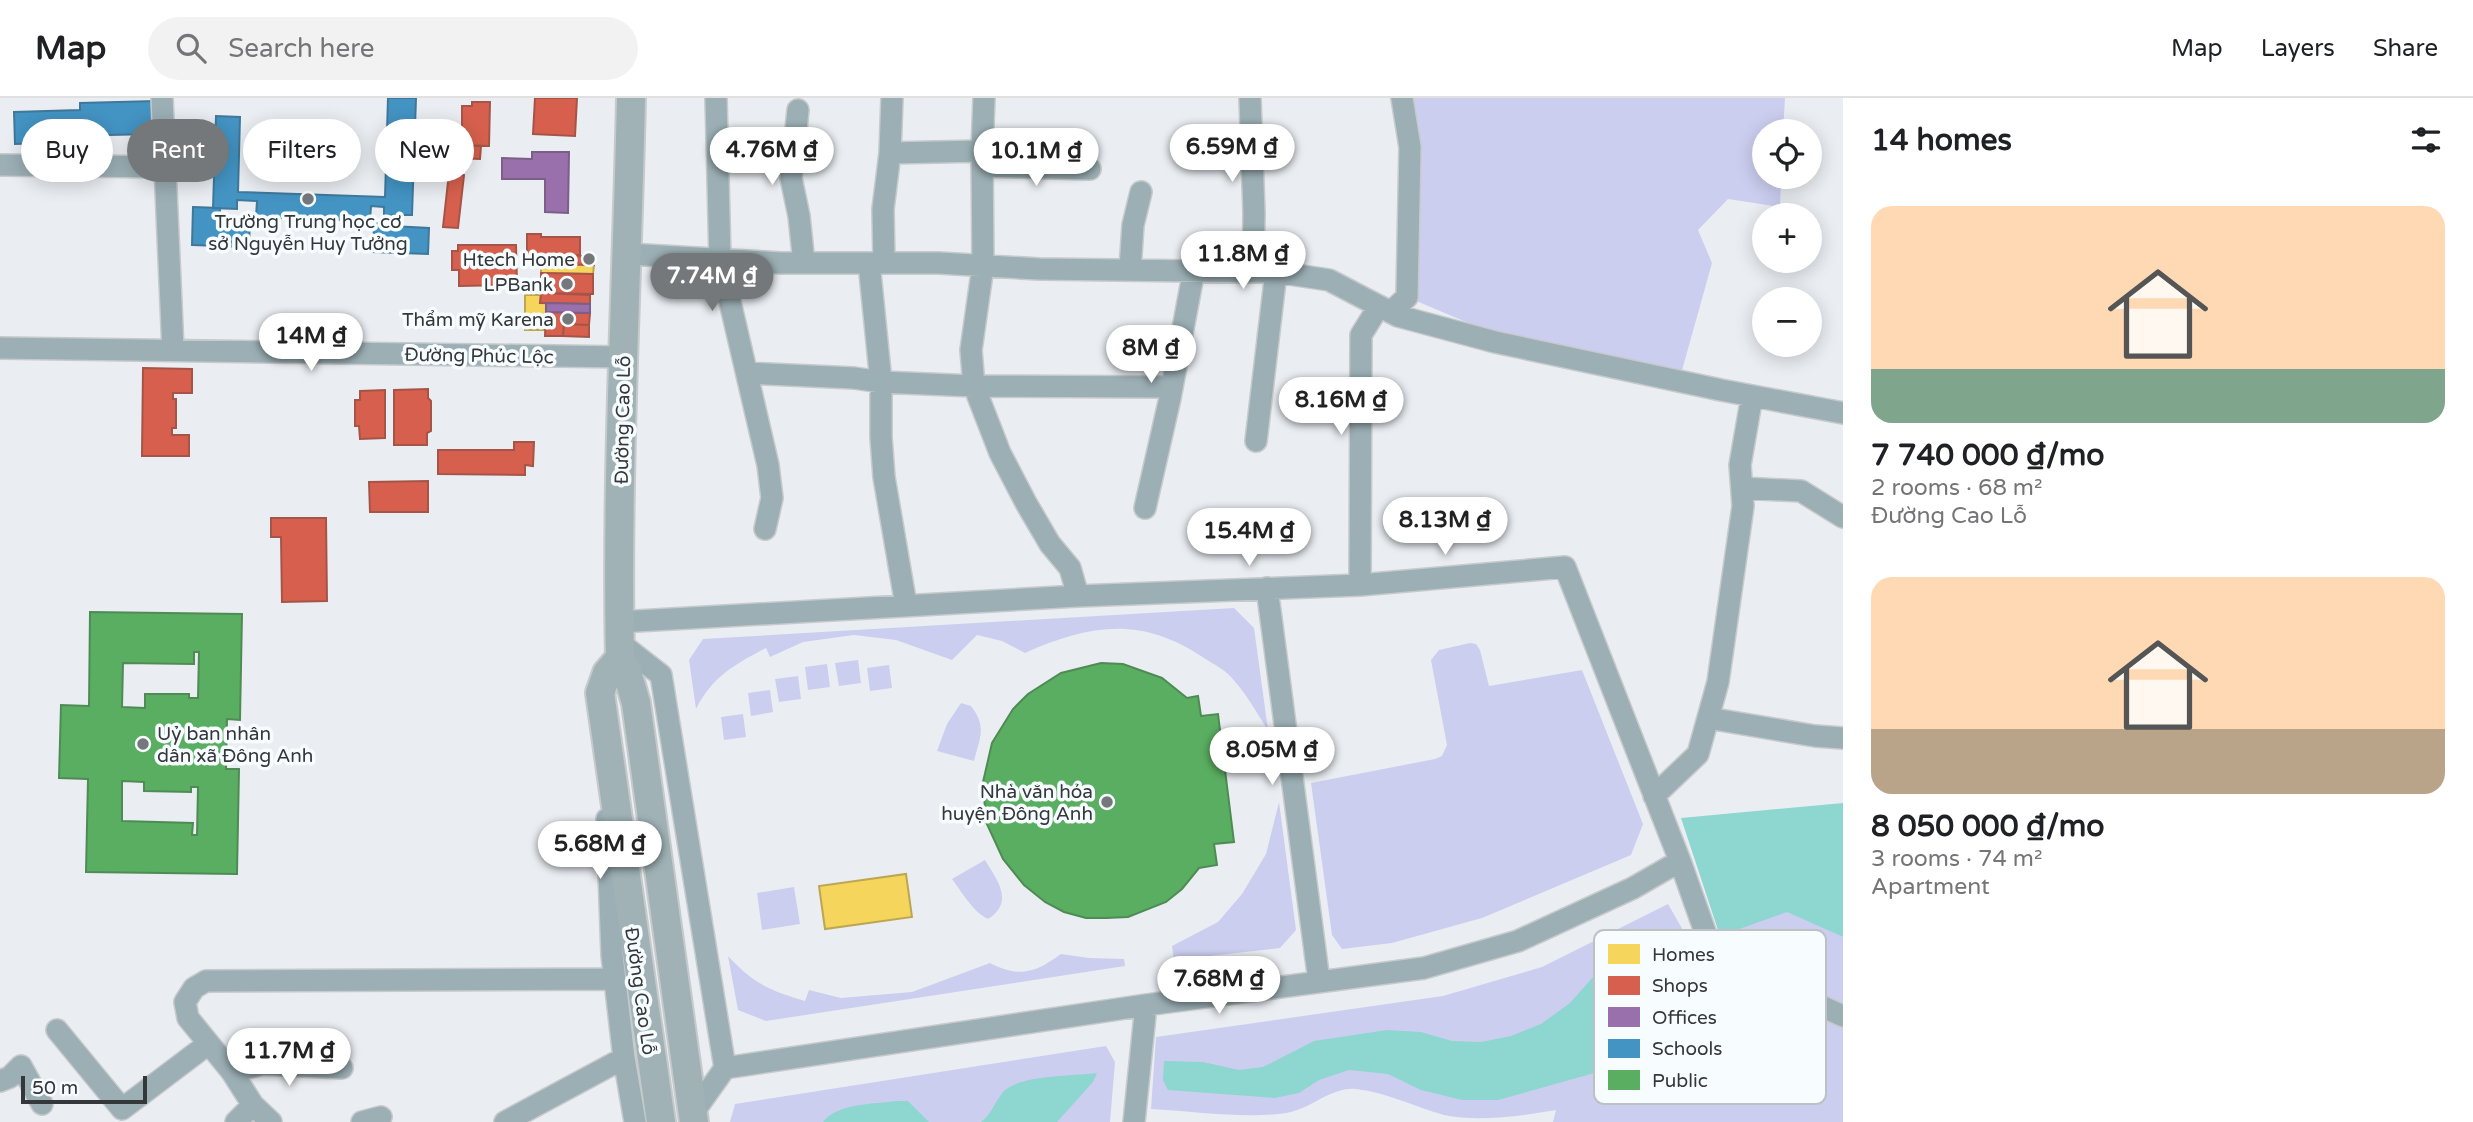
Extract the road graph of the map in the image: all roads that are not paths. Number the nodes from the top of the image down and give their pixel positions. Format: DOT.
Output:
graph roads {
  1 [pos="162,98"];
  2 [pos="631,98"];
  3 [pos="716,98"];
  4 [pos="892,98"];
  5 [pos="984,98"];
  6 [pos="1250,98"];
  7 [pos="1402,98"];
  8 [pos="797,110"];
  9 [pos="163,119"];
  10 [pos="890,153"];
  11 [pos="982,158"];
  12 [pos="0,165"];
  13 [pos="127,167"];
  14 [pos="1090,169"];
  15 [pos="167,182"];
  16 [pos="1141,192"];
  17 [pos="628,254"];
  18 [pos="720,259"];
  19 [pos="804,263"];
  20 [pos="876,263"];
  21 [pos="983,266"];
  22 [pos="1130,269"];
  23 [pos="1194,270"];
  24 [pos="1253,270"];
  25 [pos="1276,272"];
  26 [pos="1385,309"];
  27 [pos="0,348"];
  28 [pos="173,350"];
  29 [pos="622,357"];
  30 [pos="748,373"];
  31 [pos="881,382"];
  32 [pos="974,386"];
  33 [pos="1172,387"];
  34 [pos="1752,396"];
  35 [pos="1843,413"];
  36 [pos="1256,441"];
  37 [pos="1742,488"];
  38 [pos="1145,508"];
  39 [pos="1843,516"];
  40 [pos="765,529"];
  41 [pos="1360,585"];
  42 [pos="1267,588"];
  43 [pos="1078,596"];
  44 [pos="906,605"];
  45 [pos="620,641"];
  46 [pos="1707,718"];
  47 [pos="1843,738"];
  48 [pos="606,743"];
  49 [pos="1654,796"];
  50 [pos="1680,861"];
  51 [pos="1704,930"];
  52 [pos="615,979"];
  53 [pos="1319,981"];
  54 [pos="1146,1006"];
  55 [pos="1826,1008"];
  56 [pos="1843,1016"];
  57 [pos="57,1030"];
  58 [pos="208,1044"];
  59 [pos="624,1058"];
  60 [pos="726,1068"];
  61 [pos="342,1069"];
  62 [pos="232,1072"];
  63 [pos="0,1082"];
  64 [pos="42,1104"];
  65 [pos="253,1105"];
  66 [pos="694,1117"];
  67 [pos="236,1122"];
  68 [pos="271,1122"];
  69 [pos="505,1122"];
  70 [pos="635,1122"];
  71 [pos="661,1122"];
  72 [pos="1134,1122"];
  1 -- 9 [label="street"];
  2 -- 17 [label="main road, Đường Cao Lỗ"];
  3 -- 18 [label="street"];
  4 -- 10 [label="street"];
  5 -- 11 [label="street"];
  6 -- 24 [label="street"];
  7 -- 26 [label="street"];
  8 -- 19 [label="street"];
  10 -- 11 [label="street"];
  10 -- 20 [label="street"];
  11 -- 14 [label="street"];
  11 -- 21 [label="street"];
  12 -- 13 [label="street"];
  15 -- 28 [label="street"];
  16 -- 22 [label="street"];
  17 -- 18 [label="street"];
  17 -- 29 [label="main road, Đường Cao Lỗ"];
  18 -- 19 [label="street"];
  18 -- 30 [label="street"];
  19 -- 20 [label="street"];
  20 -- 21 [label="street"];
  20 -- 31 [label="street"];
  21 -- 22 [label="street"];
  21 -- 32 [label="street"];
  22 -- 23 [label="street"];
  23 -- 24 [label="street"];
  23 -- 33 [label="street"];
  24 -- 25 [label="street"];
  25 -- 26 [label="street"];
  25 -- 36 [label="street"];
  26 -- 34 [label="street"];
  26 -- 41 [label="street"];
  27 -- 28 [label="street, Đường Phúc Lộc"];
  28 -- 29 [label="street, Đường Phúc Lộc"];
  29 -- 45 [label="main road, Đường Cao Lỗ"];
  30 -- 31 [label="street"];
  30 -- 40 [label="street"];
  31 -- 32 [label="street"];
  31 -- 44 [label="street"];
  32 -- 33 [label="street"];
  32 -- 43 [label="street"];
  33 -- 38 [label="street"];
  34 -- 35 [label="street"];
  34 -- 37 [label="street"];
  37 -- 39 [label="street"];
  37 -- 46 [label="street"];
  41 -- 42 [label="street"];
  41 -- 49 [label="street"];
  42 -- 43 [label="street"];
  42 -- 53 [label="street"];
  43 -- 44 [label="street"];
  44 -- 45 [label="street"];
  45 -- 48 [label="main road, Đường Cao Lỗ"];
  45 -- 60 [label="street"];
  45 -- 66 [label="main road, Đường Cao Lỗ"];
  46 -- 47 [label="street"];
  46 -- 49 [label="street"];
  48 -- 52 [label="street"];
  48 -- 71 [label="main road, Đường Cao Lỗ"];
  49 -- 50 [label="street"];
  50 -- 51 [label="street"];
  50 -- 53 [label="street"];
  52 -- 58 [label="street"];
  52 -- 59 [label="street"];
  53 -- 54 [label="street"];
  54 -- 60 [label="street"];
  54 -- 72 [label="street"];
  55 -- 56 [label="street"];
  57 -- 58 [label="street"];
  58 -- 62 [label="street"];
  59 -- 69 [label="street"];
  59 -- 70 [label="street"];
  60 -- 66 [label="street"];
  61 -- 62 [label="street"];
  62 -- 65 [label="street"];
  63 -- 64 [label="street"];
  65 -- 67 [label="street"];
  65 -- 68 [label="street"];
}
